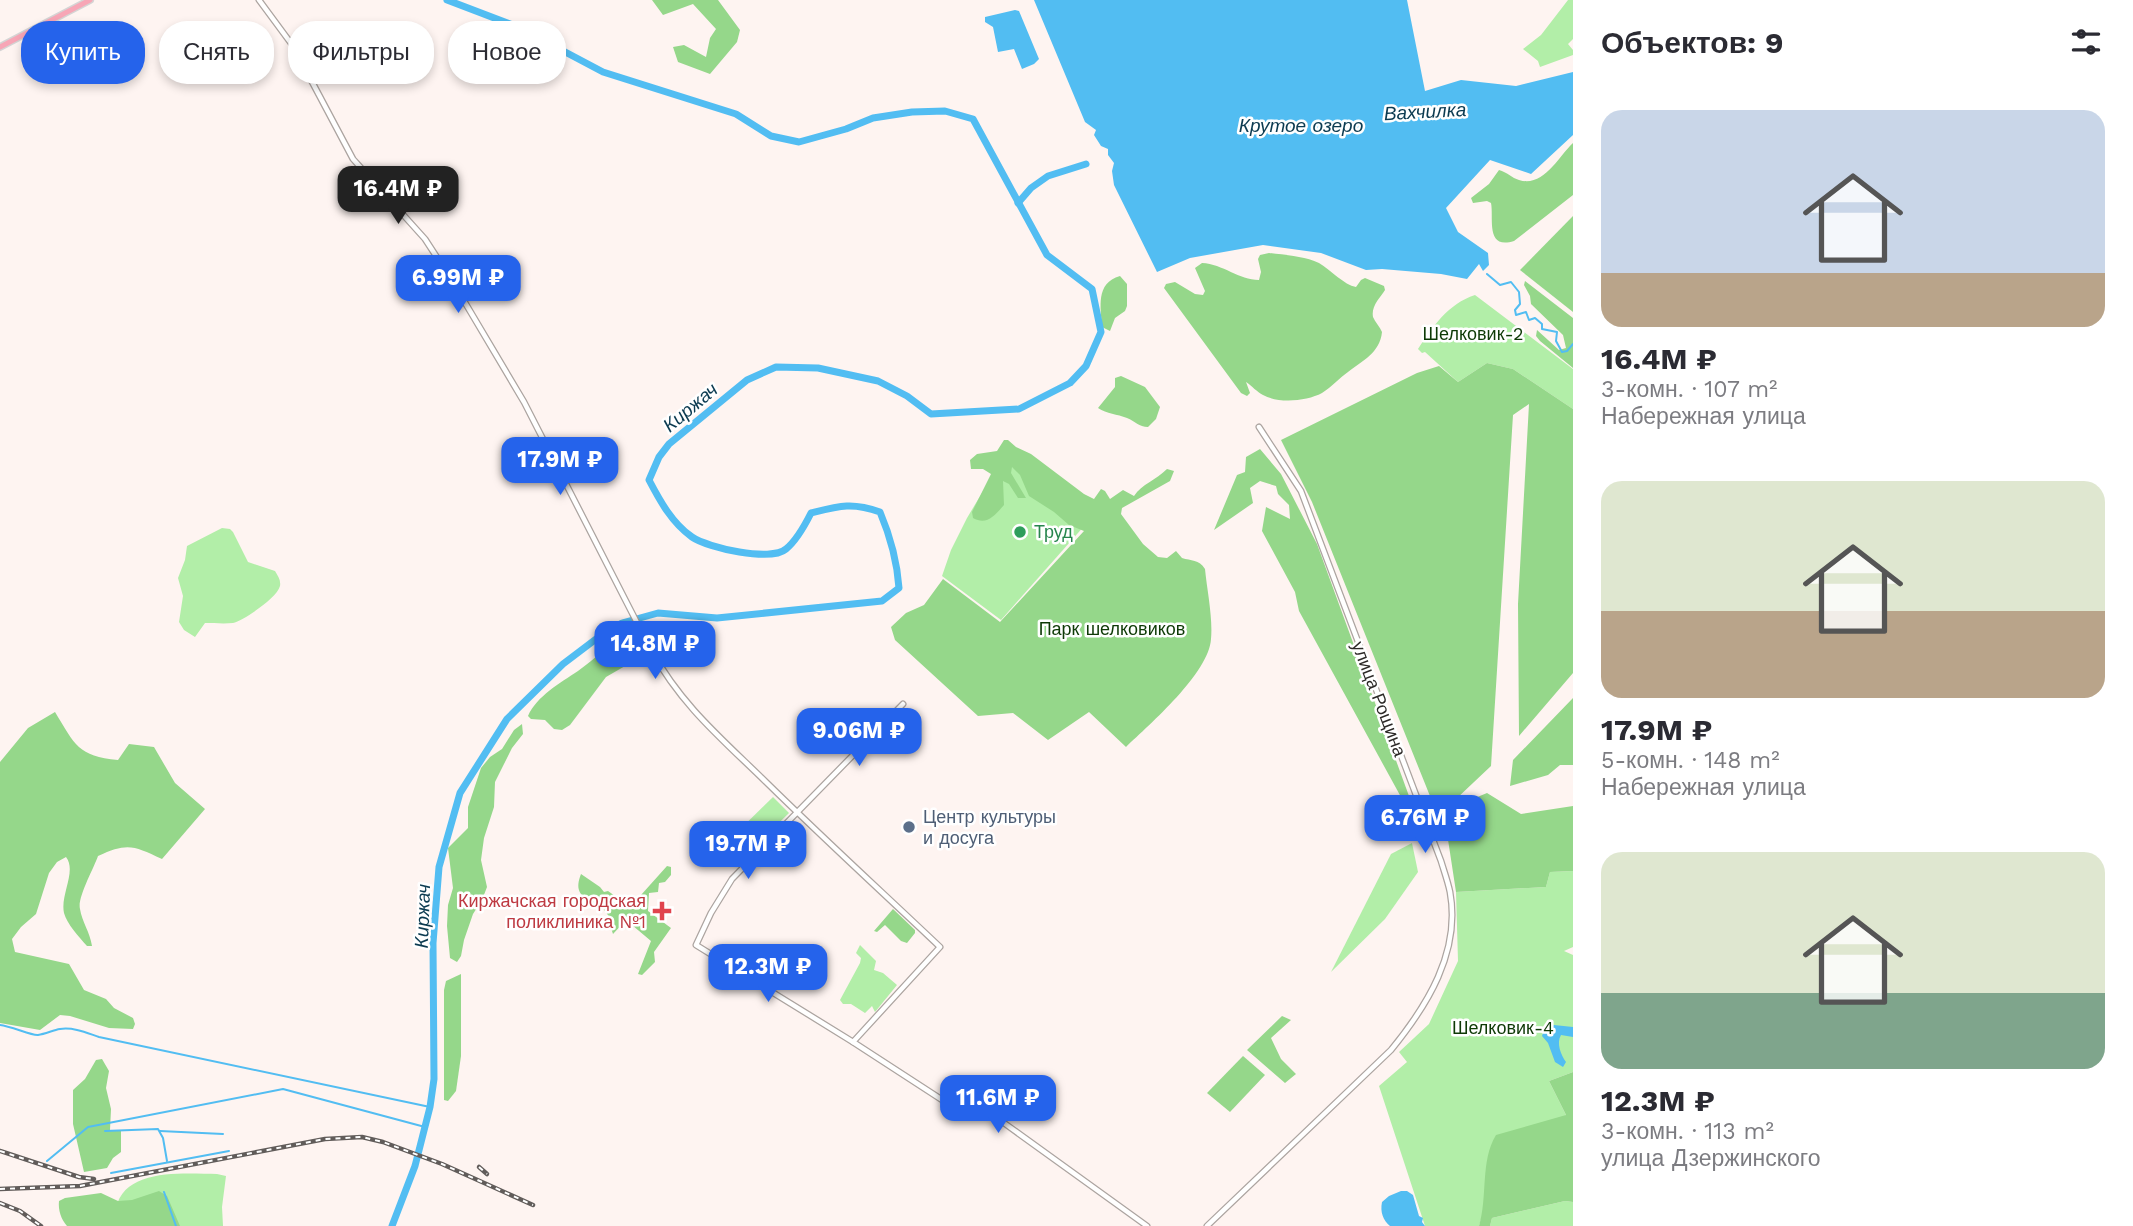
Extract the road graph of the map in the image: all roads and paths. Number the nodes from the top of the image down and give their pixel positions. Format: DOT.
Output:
graph roads {
  1 [pos="90,0"];
  2 [pos="259,0"];
  3 [pos="0,47"];
  4 [pos="1259,426"];
  5 [pos="903,704"];
  6 [pos="797,813"];
  7 [pos="853,1042"];
  8 [pos="1147,1226"];
  9 [pos="1207,1226"];
  1 -- 3 [label="main road"];
  2 -- 6 [label="street"];
  4 -- 9 [label="street, улица Рощина"];
  5 -- 6 [label="street"];
  6 -- 7 [label="street"];
  6 -- 7 [label="street"];
  7 -- 8 [label="street"];
}
